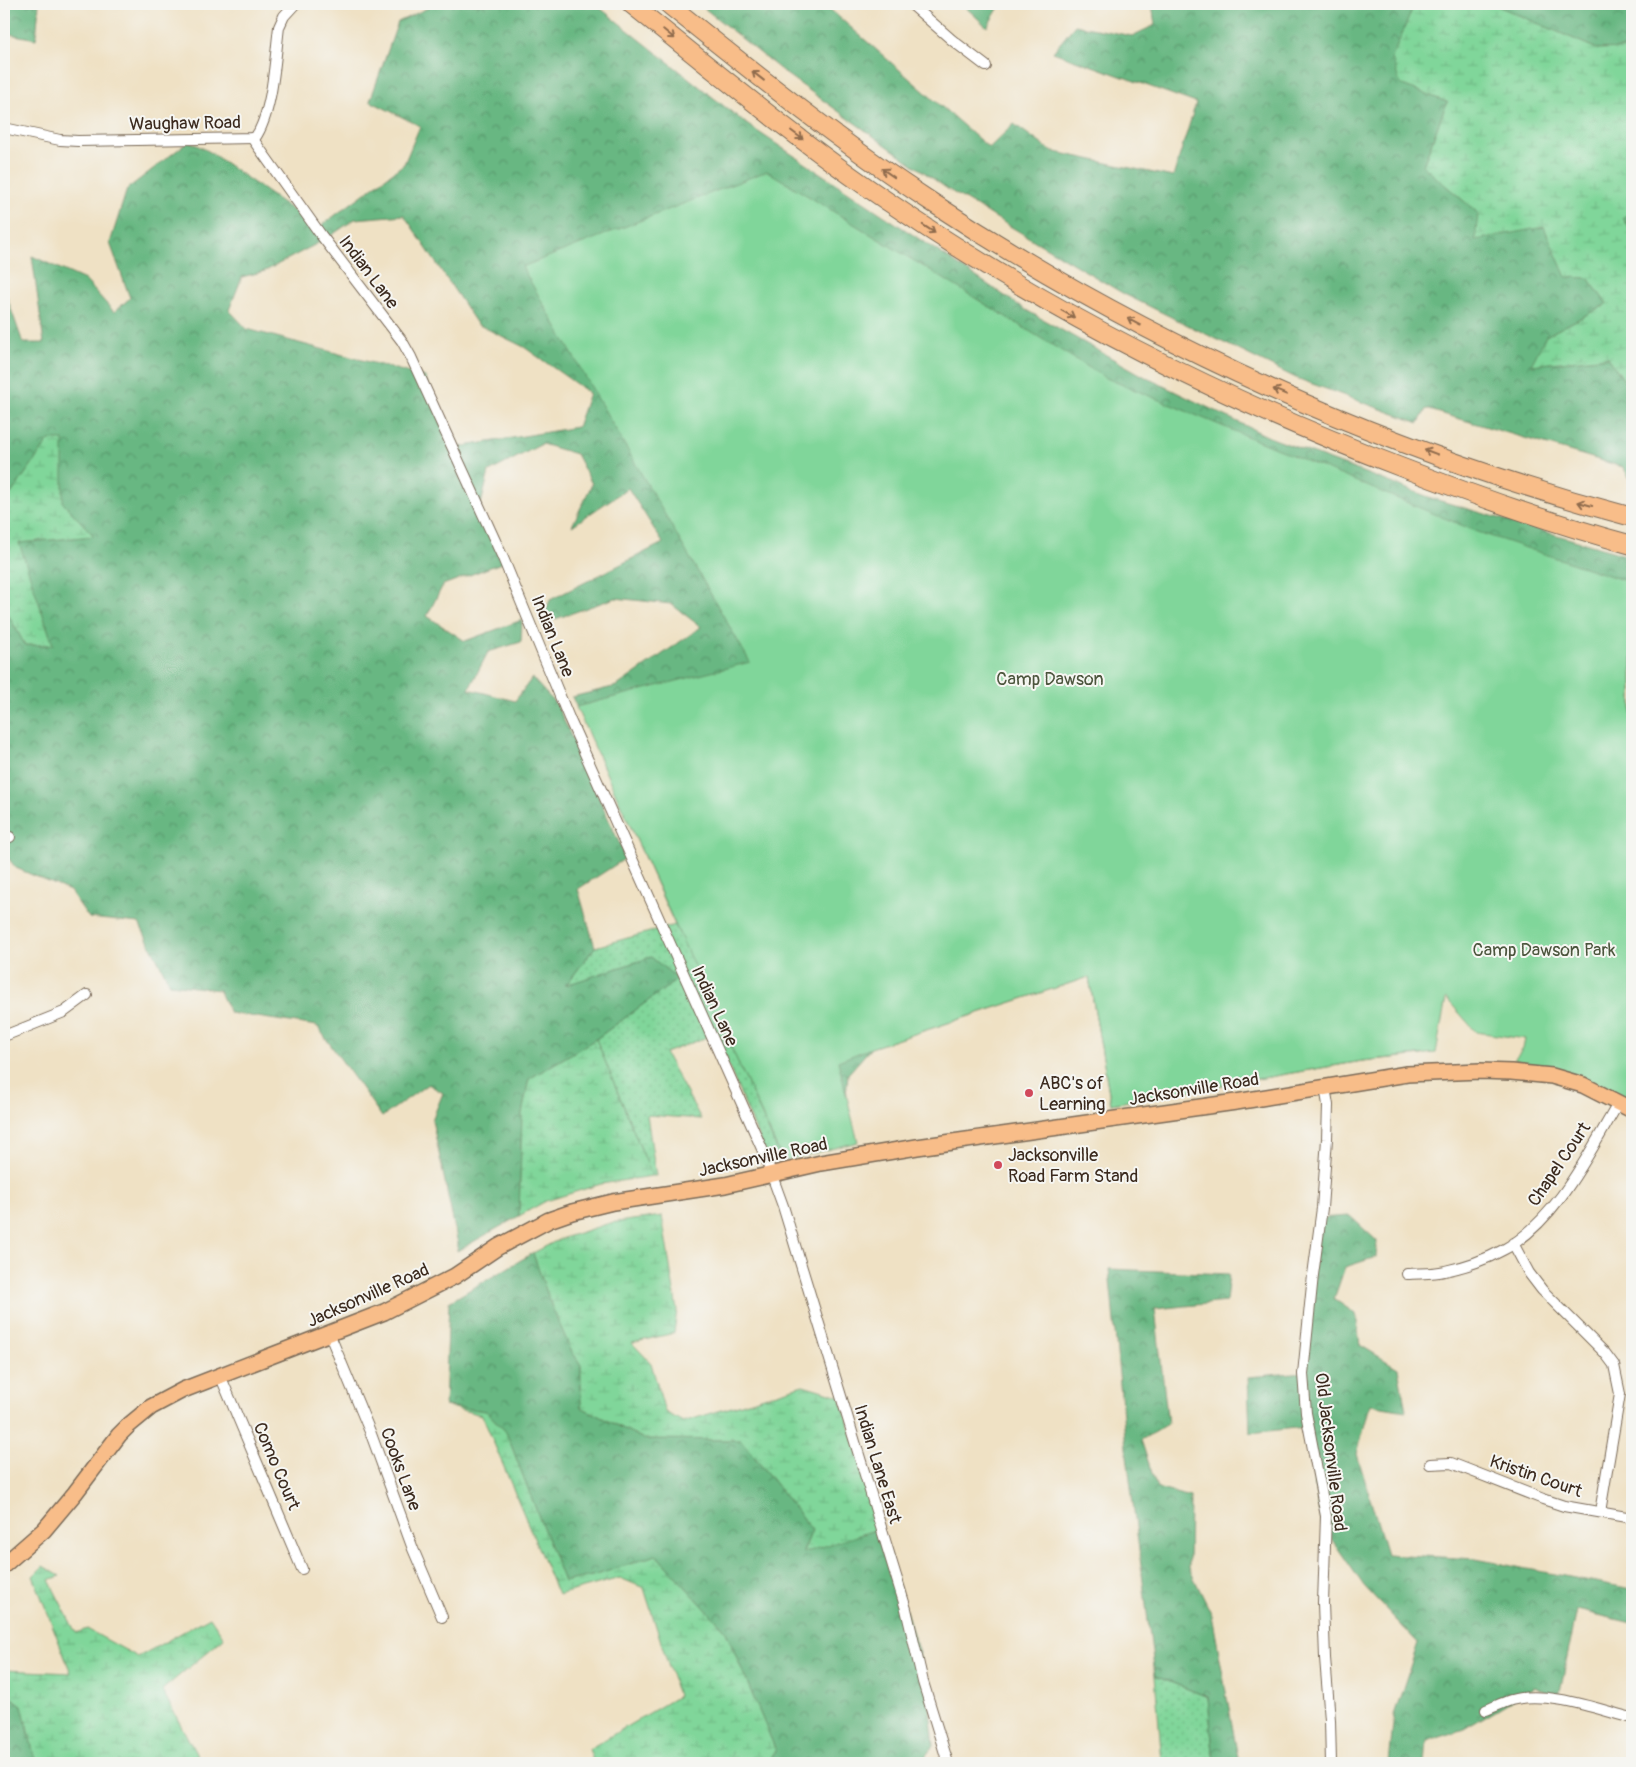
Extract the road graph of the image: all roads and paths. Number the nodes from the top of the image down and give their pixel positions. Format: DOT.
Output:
graph roads {
  1 [pos="295,4"];
  2 [pos="631,4"];
  3 [pos="668,4"];
  4 [pos="911,4"];
  5 [pos="986,66"];
  6 [pos="4,128"];
  7 [pos="252,138"];
  8 [pos="1632,516"];
  9 [pos="1632,545"];
  10 [pos="87,995"];
  11 [pos="4,1036"];
  12 [pos="1325,1087"];
  13 [pos="1619,1102"];
  14 [pos="1632,1110"];
  15 [pos="772,1175"];
  16 [pos="1513,1243"];
  17 [pos="1407,1274"];
  18 [pos="329,1333"];
  19 [pos="220,1375"];
  20 [pos="1430,1464"];
  21 [pos="1600,1512"];
  22 [pos="1632,1518"];
  23 [pos="4,1565"];
  24 [pos="302,1570"];
  25 [pos="442,1617"];
  26 [pos="1486,1710"];
  27 [pos="1632,1718"];
  28 [pos="948,1763"];
  29 [pos="1331,1763"];
  1 -- 7 [label="street, Waughaw Road"];
  2 -- 9 [label="highway, one-way"];
  8 -- 3 [label="highway, one-way"];
  4 -- 5 [label="street"];
  6 -- 7 [label="street, Waughaw Road"];
  7 -- 15 [label="street, Indian Lane"];
  10 -- 11 [label="street"];
  12 -- 13 [label="main road, Jacksonville Road"];
  12 -- 15 [label="main road, Jacksonville Road"];
  12 -- 29 [label="street, Old Jacksonville Road"];
  13 -- 14 [label="main road, Jacksonville Road"];
  13 -- 16 [label="street, Chapel Court"];
  15 -- 18 [label="main road, Jacksonville Road"];
  15 -- 28 [label="street, Indian Lane East"];
  16 -- 17 [label="street, Chapel Court"];
  16 -- 21 [label="street"];
  18 -- 19 [label="main road, Jacksonville Road"];
  18 -- 25 [label="street, Cooks Lane"];
  19 -- 23 [label="main road, Jacksonville Road"];
  19 -- 24 [label="street, Como Court"];
  20 -- 21 [label="street, Kristin Court"];
  21 -- 22 [label="street, Kristin Court"];
  26 -- 27 [label="street"];
}
